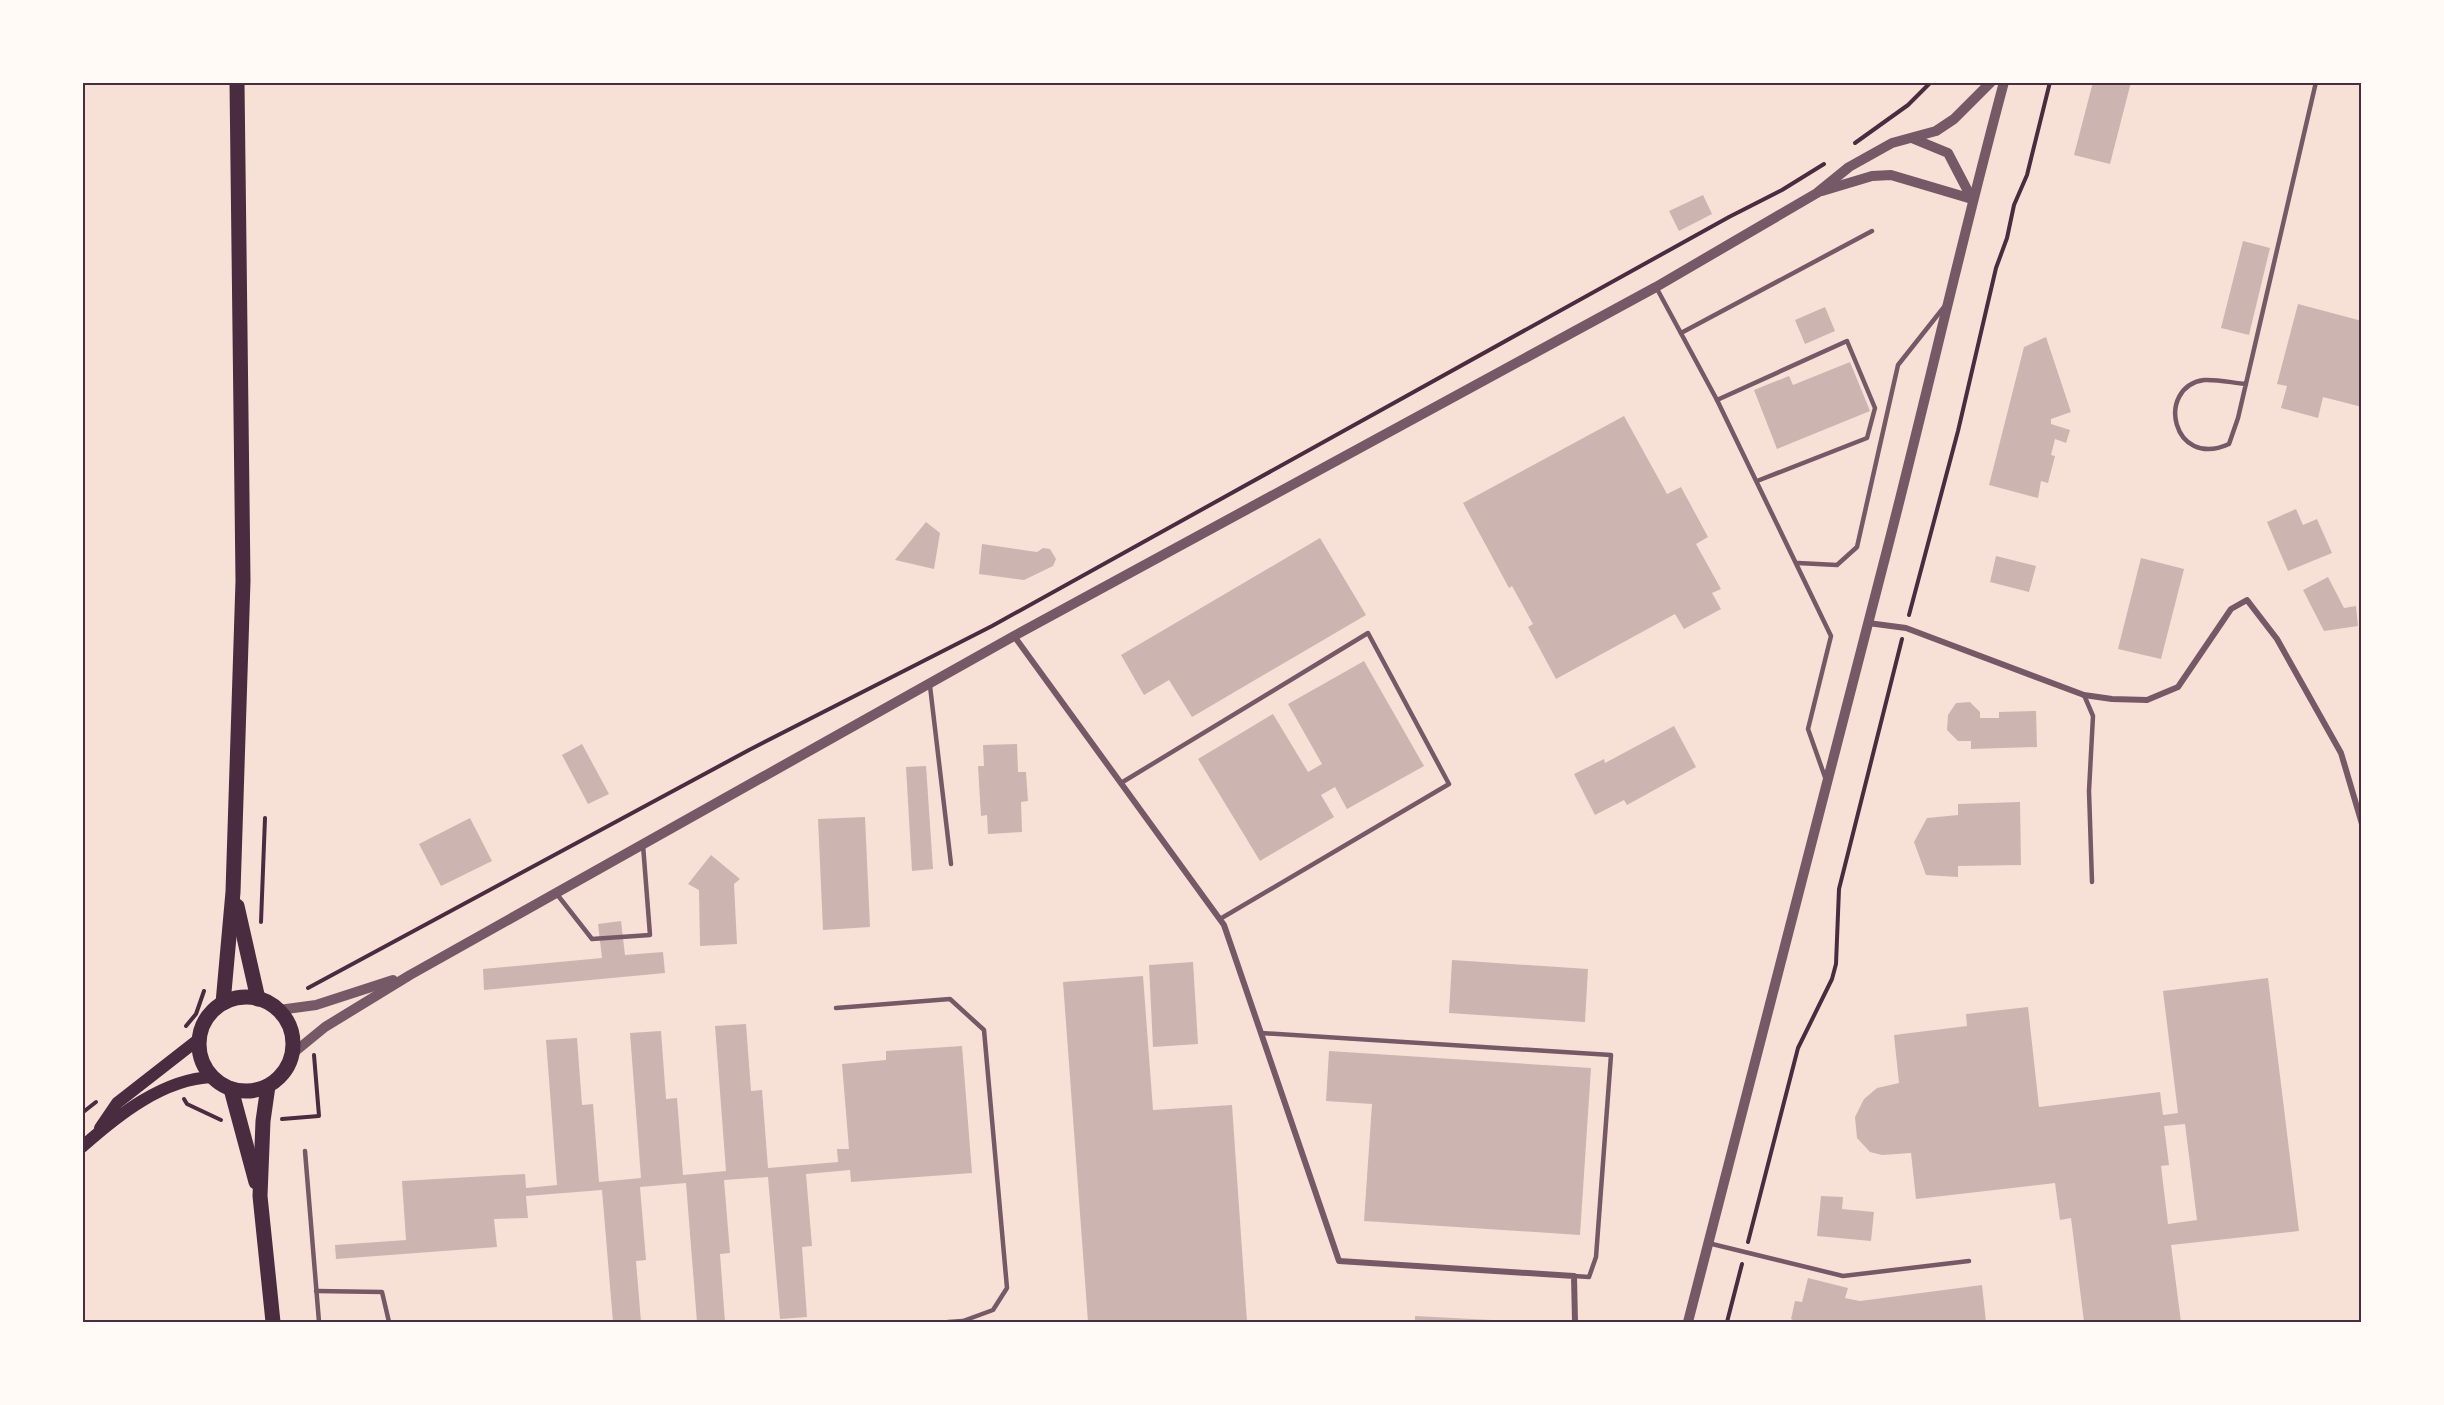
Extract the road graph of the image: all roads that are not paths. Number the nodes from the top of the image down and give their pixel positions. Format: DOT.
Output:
graph roads {
  1 [pos="237,82"];
  2 [pos="1991,82"];
  3 [pos="2004,82"];
  4 [pos="2316,82"];
  5 [pos="1914,139"];
  6 [pos="1817,193"];
  7 [pos="1972,199"];
  8 [pos="1872,231"];
  9 [pos="1656,287"];
  10 [pos="1946,304"];
  11 [pos="1681,333"];
  12 [pos="2246,384"];
  13 [pos="1717,400"];
  14 [pos="1757,481"];
  15 [pos="1798,564"];
  16 [pos="1868,623"];
  17 [pos="1014,636"];
  18 [pos="930,683"];
  19 [pos="2084,695"];
  20 [pos="1826,782"];
  21 [pos="1121,783"];
  22 [pos="2361,824"];
  23 [pos="643,844"];
  24 [pos="951,864"];
  25 [pos="2092,882"];
  26 [pos="233,891"];
  27 [pos="556,893"];
  28 [pos="1220,919"];
  29 [pos="410,975"];
  30 [pos="258,999"];
  31 [pos="223,1003"];
  32 [pos="836,1008"];
  33 [pos="279,1010"];
  34 [pos="1261,1033"];
  35 [pos="199,1040"];
  36 [pos="292,1054"];
  37 [pos="212,1077"];
  38 [pos="268,1086"];
  39 [pos="231,1089"];
  40 [pos="95,1135"];
  41 [pos="82,1146"];
  42 [pos="305,1151"];
  43 [pos="260,1196"];
  44 [pos="1708,1243"];
  45 [pos="1970,1261"];
  46 [pos="1574,1276"];
  47 [pos="316,1291"];
  48 [pos="273,1323"];
  49 [pos="319,1323"];
  50 [pos="389,1323"];
  51 [pos="948,1323"];
  52 [pos="1575,1323"];
  53 [pos="1688,1323"];
  1 -- 26 [label="main road"];
  2 -- 5 [label="street"];
  3 -- 7 [label="street"];
  4 -- 12 [label="lane"];
  5 -- 6 [label="street"];
  5 -- 7 [label="street"];
  6 -- 7 [label="street"];
  6 -- 9 [label="street"];
  7 -- 10 [label="street"];
  8 -- 11 [label="lane"];
  9 -- 11 [label="lane"];
  9 -- 17 [label="street"];
  10 -- 15 [label="lane"];
  10 -- 16 [label="street"];
  11 -- 13 [label="lane"];
  12 -- 12 [label="lane"];
  13 -- 14 [label="lane"];
  13 -- 14 [label="lane"];
  14 -- 15 [label="lane"];
  15 -- 20 [label="lane"];
  16 -- 19 [label="street"];
  16 -- 20 [label="street"];
  17 -- 18 [label="street"];
  17 -- 21 [label="street"];
  18 -- 23 [label="street"];
  18 -- 24 [label="lane"];
  19 -- 22 [label="street"];
  19 -- 25 [label="lane"];
  20 -- 44 [label="street"];
  21 -- 28 [label="street"];
  21 -- 28 [label="lane"];
  23 -- 27 [label="street"];
  23 -- 27 [label="lane"];
  26 -- 30 [label="main road"];
  26 -- 31 [label="main road"];
  27 -- 29 [label="street"];
  28 -- 34 [label="street"];
  29 -- 33 [label="street"];
  29 -- 36 [label="street"];
  30 -- 31 [label="main road"];
  30 -- 33 [label="main road"];
  31 -- 35 [label="main road"];
  32 -- 51 [label="lane"];
  33 -- 36 [label="main road"];
  34 -- 46 [label="street"];
  34 -- 46 [label="lane"];
  35 -- 37 [label="main road"];
  35 -- 40 [label="main road"];
  36 -- 38 [label="main road"];
  37 -- 39 [label="main road"];
  37 -- 40 [label="main road"];
  38 -- 39 [label="main road"];
  38 -- 43 [label="main road"];
  39 -- 43 [label="main road"];
  40 -- 41 [label="main road"];
  42 -- 47 [label="lane"];
  43 -- 48 [label="main road"];
  44 -- 45 [label="lane"];
  44 -- 53 [label="street"];
  46 -- 52 [label="street"];
  47 -- 49 [label="lane"];
  47 -- 50 [label="lane"];
}
